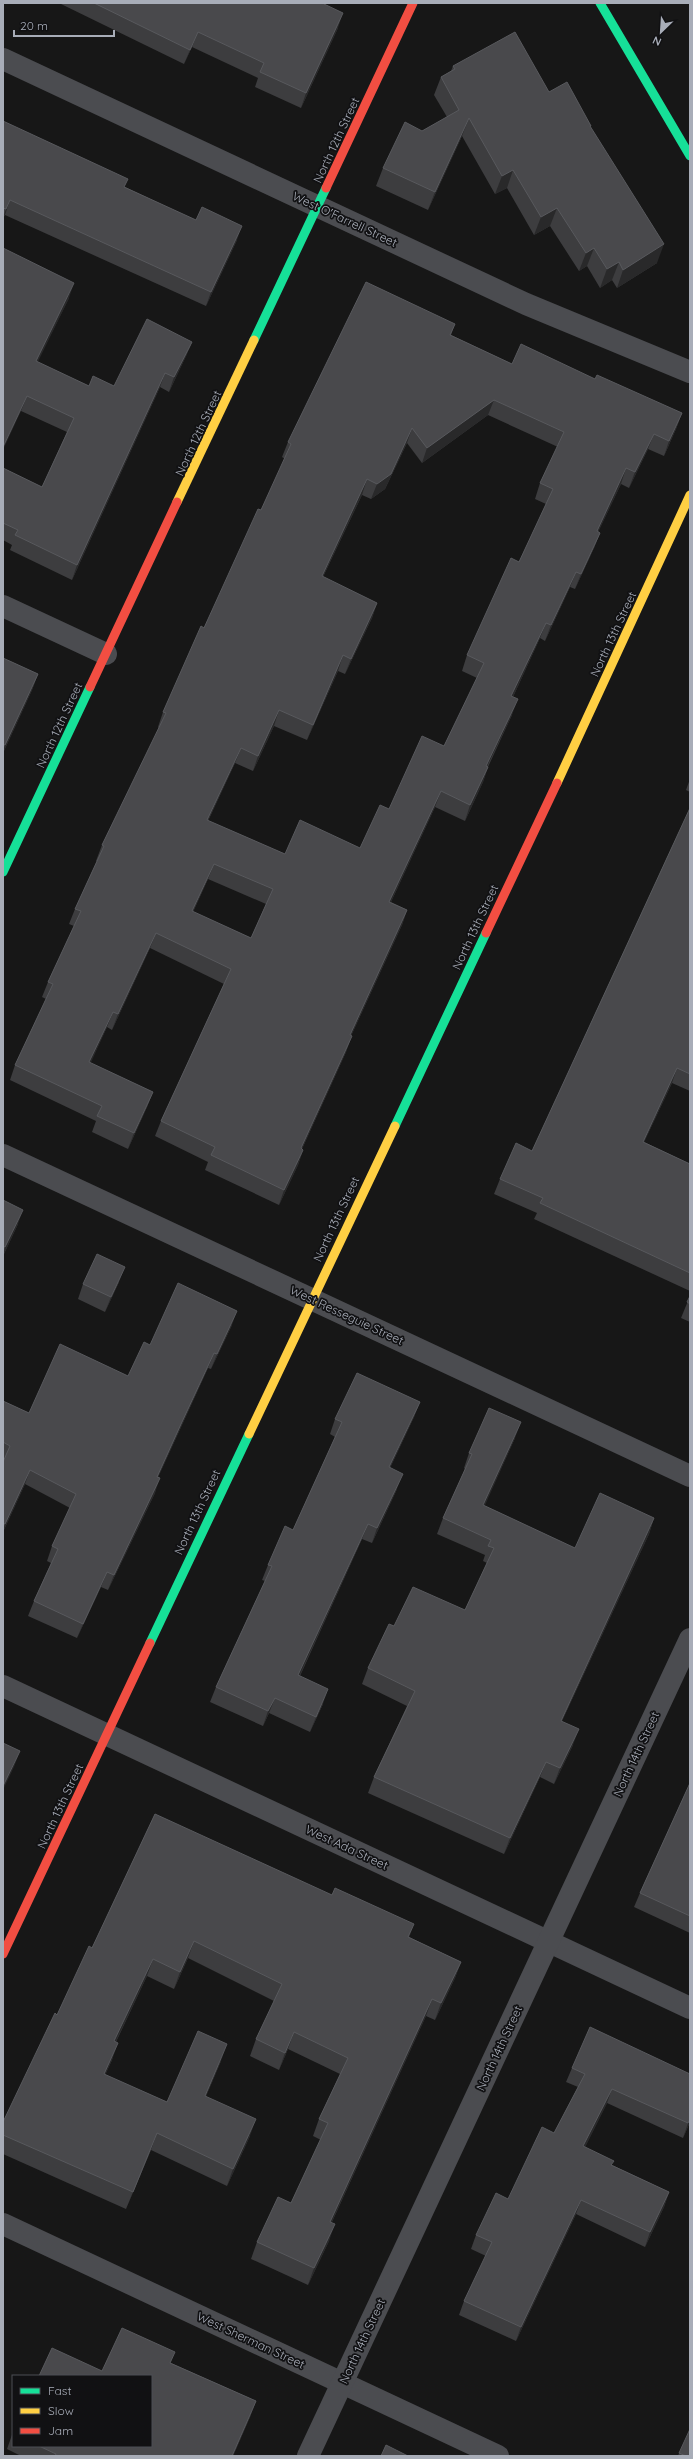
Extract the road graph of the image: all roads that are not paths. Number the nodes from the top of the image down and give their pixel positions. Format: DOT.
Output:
graph roads {
  1 [pos="413,3"];
  2 [pos="600,3"];
  3 [pos="3,59"];
  4 [pos="690,156"];
  5 [pos="318,207"];
  6 [pos="690,372"];
  7 [pos="690,495"];
  8 [pos="3,606"];
  9 [pos="106,654"];
  10 [pos="3,872"];
  11 [pos="3,1155"];
  12 [pos="312,1299"];
  13 [pos="690,1476"];
  14 [pos="690,1639"];
  15 [pos="3,1686"];
  16 [pos="106,1734"];
  17 [pos="549,1942"];
  18 [pos="3,1954"];
  19 [pos="690,2008"];
  20 [pos="3,2224"];
  21 [pos="342,2383"];
  22 [pos="308,2456"];
  23 [pos="498,2456"];
  1 -- 5 [label="street, North 12th Street"];
  2 -- 4 [label="street"];
  3 -- 5 [label="street, West O'Farrell Street"];
  5 -- 6 [label="street, West O'Farrell Street"];
  5 -- 9 [label="street, North 12th Street"];
  7 -- 12 [label="street, North 13th Street"];
  8 -- 9 [label="street"];
  9 -- 10 [label="street, North 12th Street"];
  11 -- 12 [label="street, West Resseguie Street"];
  12 -- 13 [label="street, West Resseguie Street"];
  12 -- 16 [label="street, North 13th Street"];
  14 -- 17 [label="street, North 14th Street"];
  15 -- 16 [label="street, West Ada Street"];
  16 -- 17 [label="street, West Ada Street"];
  16 -- 18 [label="street, North 13th Street"];
  17 -- 19 [label="street, West Ada Street"];
  17 -- 21 [label="street, North 14th Street"];
  20 -- 21 [label="street, West Sherman Street"];
  21 -- 22 [label="street, North 14th Street"];
  21 -- 23 [label="street, West Sherman Street"];
}
